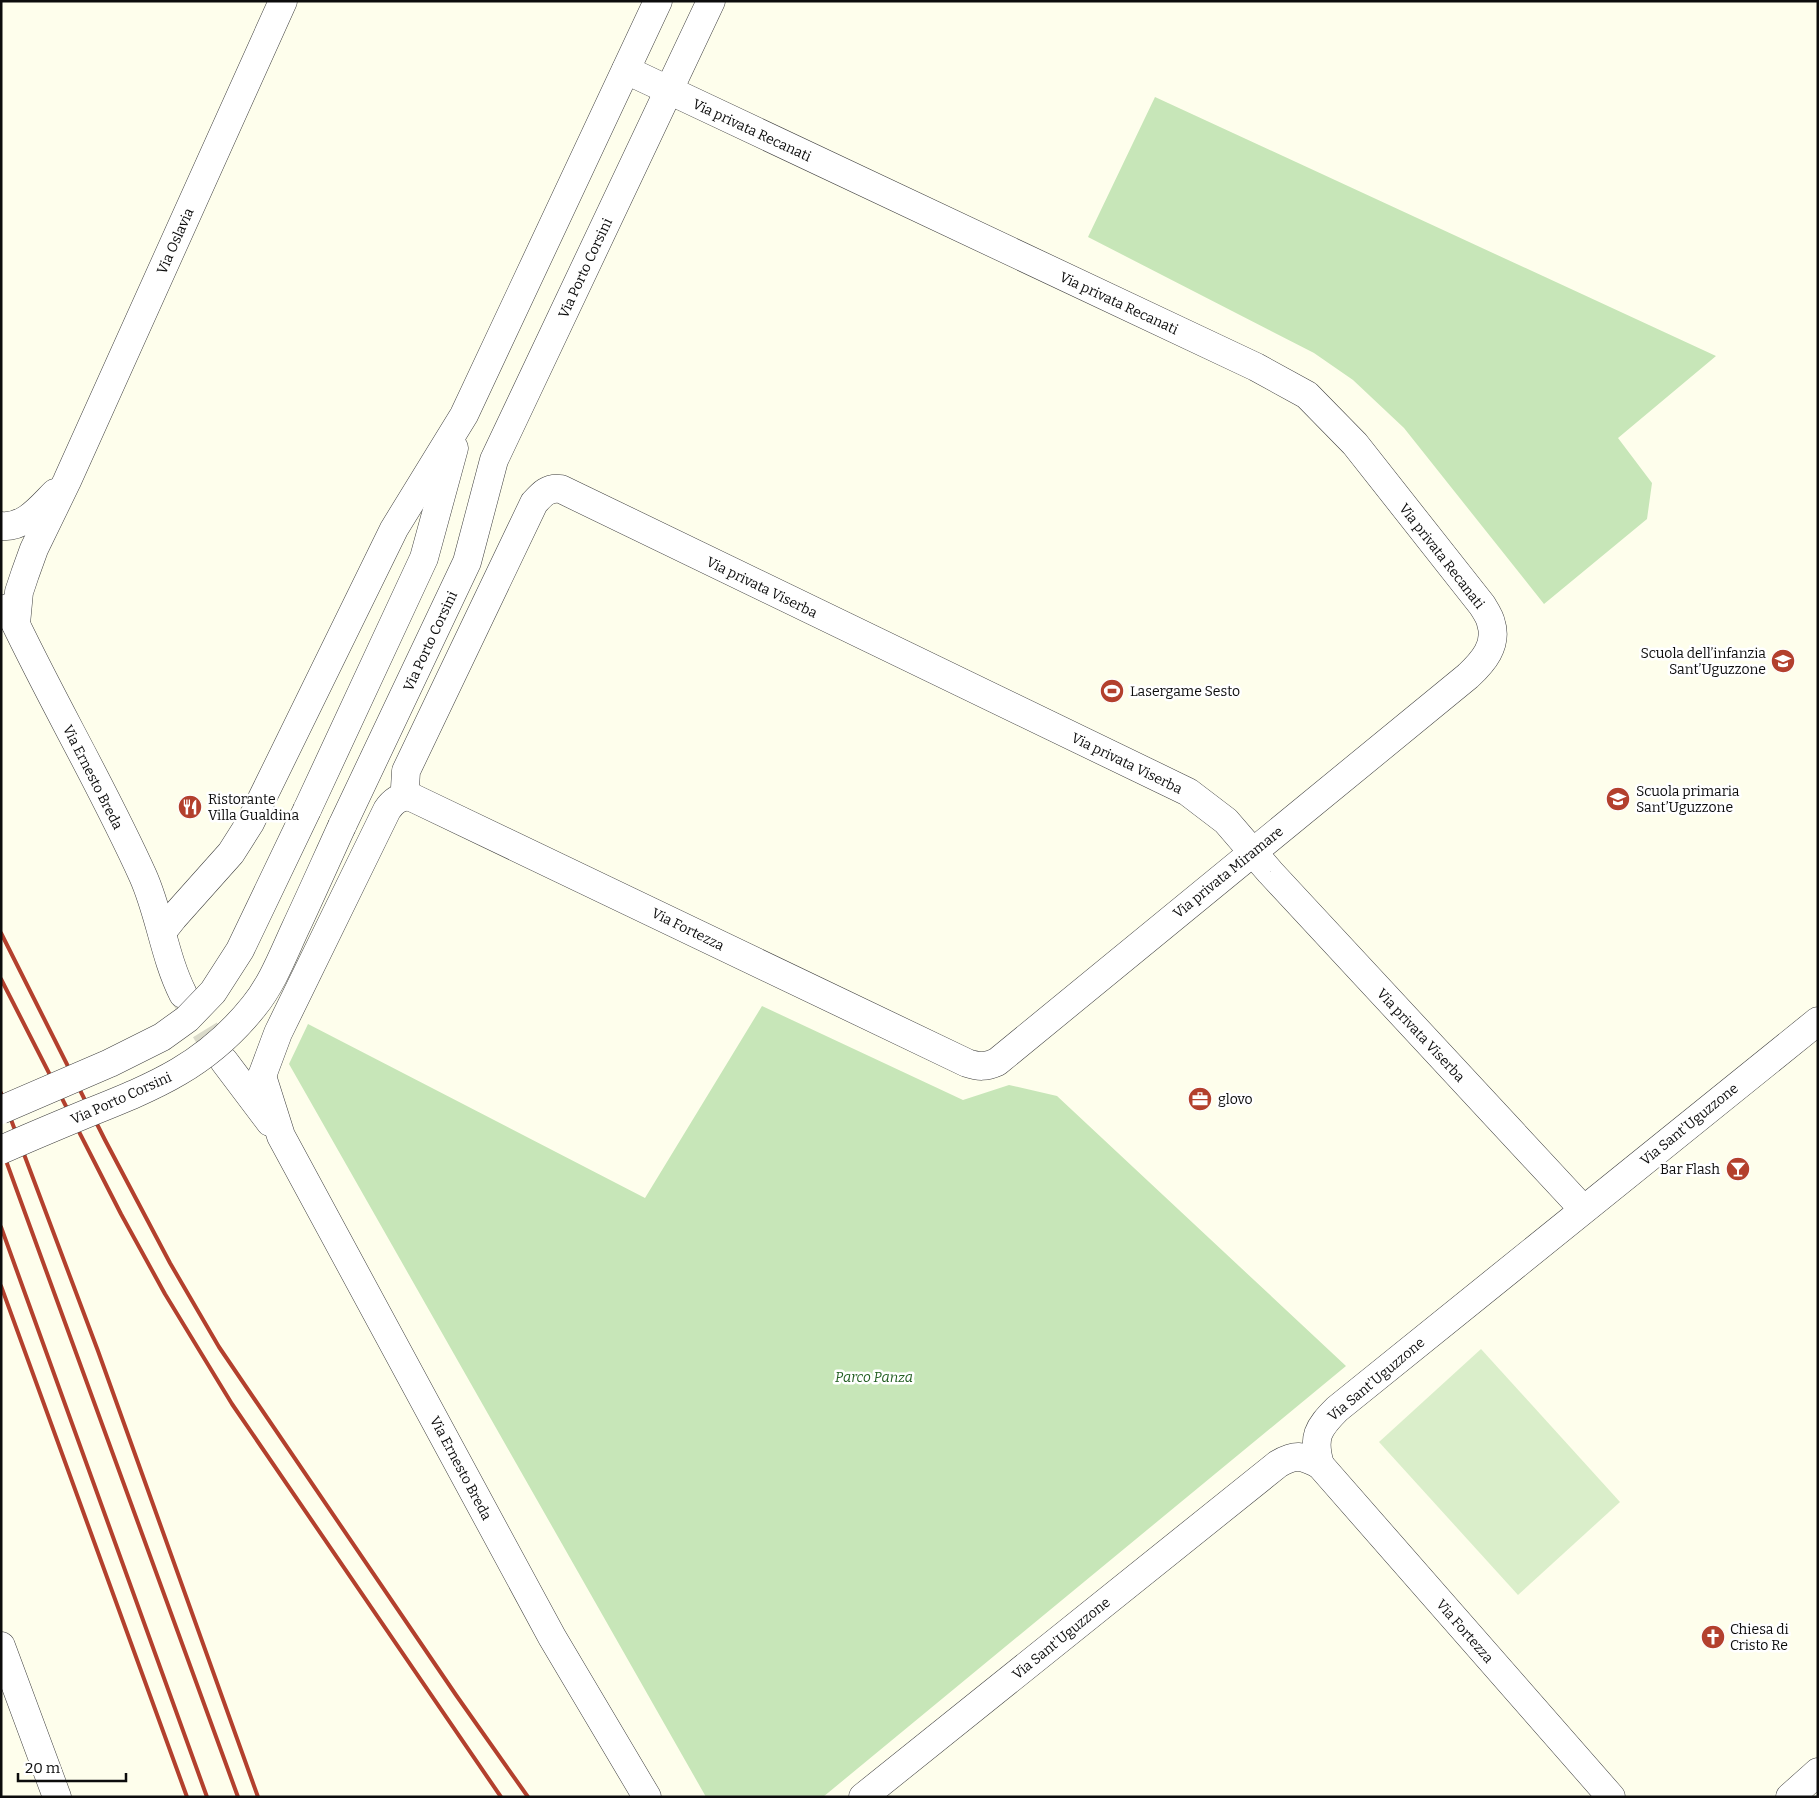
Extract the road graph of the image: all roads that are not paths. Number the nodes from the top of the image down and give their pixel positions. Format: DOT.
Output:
graph roads {
  1 [pos="283,1"];
  2 [pos="658,1"];
  3 [pos="710,1"];
  4 [pos="626,70"];
  5 [pos="668,91"];
  6 [pos="464,415"];
  7 [pos="67,481"];
  8 [pos="1,526"];
  9 [pos="1,593"];
  10 [pos="16,624"];
  11 [pos="1483,662"];
  12 [pos="409,796"];
  13 [pos="1252,852"];
  14 [pos="168,925"];
  15 [pos="183,994"];
  16 [pos="1818,1021"];
  17 [pos="224,1061"];
  18 [pos="967,1063"];
  19 [pos="251,1080"];
  20 [pos="1,1110"];
  21 [pos="1,1150"];
  22 [pos="1583,1209"];
  23 [pos="1320,1465"];
  24 [pos="1,1646"];
  25 [pos="1818,1772"];
  26 [pos="57,1797"];
  27 [pos="647,1797"];
  28 [pos="863,1797"];
  29 [pos="1611,1797"];
  30 [pos="1790,1797"];
  1 -- 7 [label="street, Via Oslavia"];
  2 -- 4 [label="street"];
  3 -- 5 [label="street, Via Porto Corsini"];
  4 -- 5 [label="street, Via privata Recanati"];
  4 -- 6 [label="street"];
  5 -- 11 [label="street, Via privata Recanati"];
  5 -- 21 [label="street, Via Porto Corsini, bridge"];
  6 -- 14 [label="street"];
  6 -- 20 [label="street, bridge"];
  7 -- 8 [label="street, Via Oslavia"];
  7 -- 10 [label="street, Via Oslavia"];
  9 -- 10 [label="street, Via Ernesto Breda"];
  10 -- 14 [label="street, Via Ernesto Breda"];
  11 -- 13 [label="street, Via privata Miramare"];
  12 -- 13 [label="street, Via privata Viserba"];
  12 -- 18 [label="street, Via Fortezza"];
  12 -- 19 [label="street"];
  13 -- 18 [label="street, Via privata Miramare"];
  13 -- 22 [label="street, Via privata Viserba"];
  14 -- 15 [label="street, Via Ernesto Breda"];
  16 -- 22 [label="street, Via Sant'Uguzzone"];
  17 -- 19 [label="street, Via Ernesto Breda"];
  19 -- 27 [label="street, Via Ernesto Breda"];
  22 -- 23 [label="street, Via Sant'Uguzzone"];
  23 -- 28 [label="street, Via Sant'Uguzzone"];
  23 -- 29 [label="street, Via Fortezza"];
  24 -- 26 [label="street"];
  25 -- 30 [label="street"];
}
